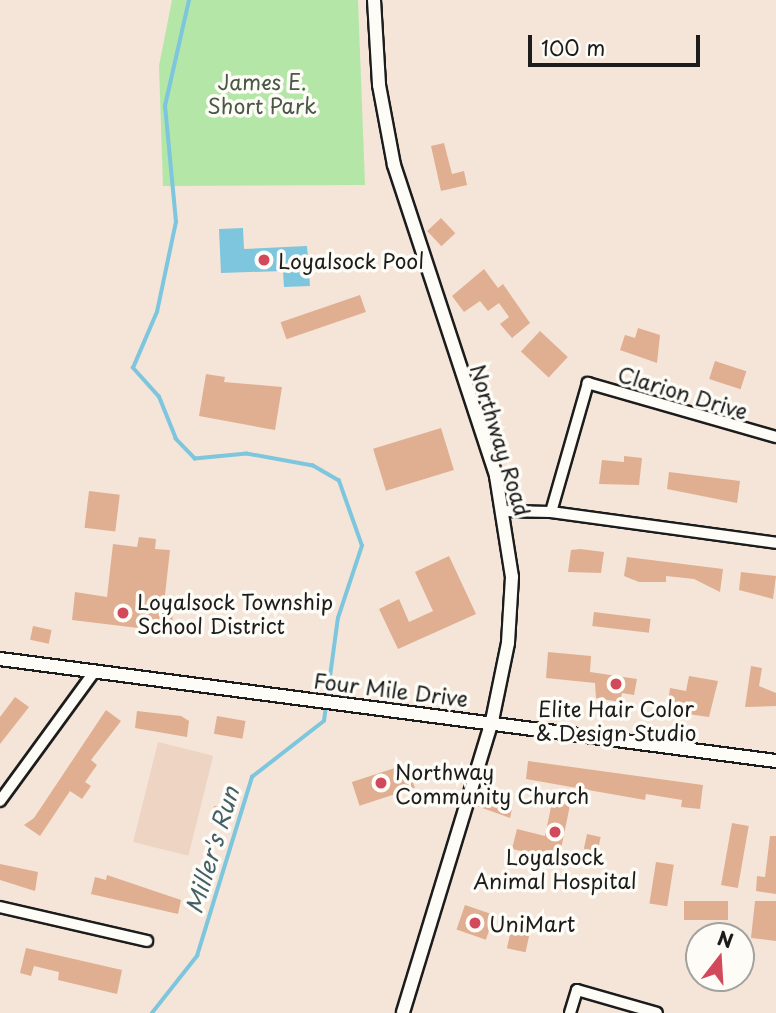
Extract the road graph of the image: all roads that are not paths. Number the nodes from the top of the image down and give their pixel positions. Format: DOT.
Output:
graph roads {
  1 [pos="374,0"];
  2 [pos="776,437"];
  3 [pos="505,511"];
  4 [pos="551,512"];
  5 [pos="776,543"];
  6 [pos="0,659"];
  7 [pos="94,672"];
  8 [pos="492,721"];
  9 [pos="776,761"];
  10 [pos="0,801"];
  11 [pos="0,907"];
  12 [pos="146,942"];
  13 [pos="403,1013"];
  14 [pos="570,1013"];
  15 [pos="657,1013"];
  1 -- 3 [label="street, Northway Road"];
  2 -- 4 [label="street, Clarion Drive"];
  3 -- 4 [label="street"];
  3 -- 8 [label="street, Northway Road"];
  4 -- 5 [label="street"];
  6 -- 7 [label="street, Four Mile Drive"];
  7 -- 8 [label="street, Four Mile Drive"];
  7 -- 10 [label="street"];
  8 -- 9 [label="street, Four Mile Drive"];
  8 -- 13 [label="street, Northway Road"];
  11 -- 12 [label="street"];
  14 -- 15 [label="street"];
}
